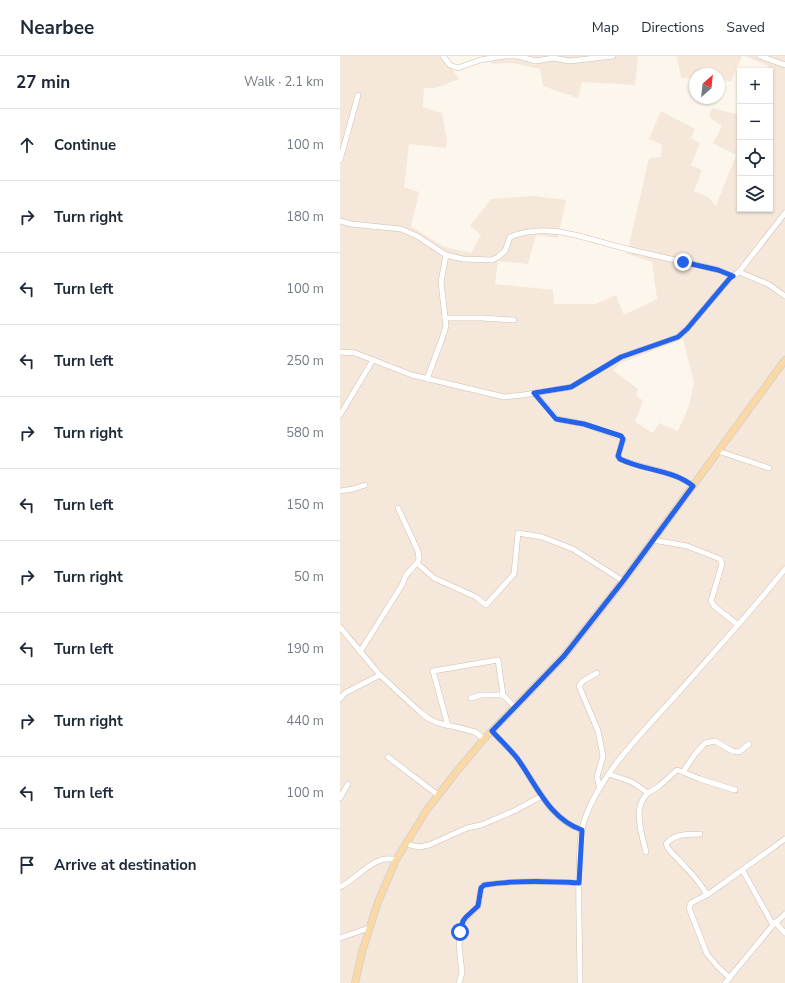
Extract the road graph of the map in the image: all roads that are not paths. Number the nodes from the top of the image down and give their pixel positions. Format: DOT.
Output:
graph roads {
  1 [pos="443,56"];
  2 [pos="612,56"];
  3 [pos="760,56"];
  4 [pos="785,65"];
  5 [pos="358,95"];
  6 [pos="340,160"];
  7 [pos="785,213"];
  8 [pos="340,221"];
  9 [pos="446,255"];
  10 [pos="739,272"];
  11 [pos="733,276"];
  12 [pos="785,296"];
  13 [pos="445,318"];
  14 [pos="514,320"];
  15 [pos="340,352"];
  16 [pos="373,360"];
  17 [pos="785,360"];
  18 [pos="427,379"];
  19 [pos="534,393"];
  20 [pos="340,415"];
  21 [pos="718,451"];
  22 [pos="770,468"];
  23 [pos="365,485"];
  24 [pos="693,486"];
  25 [pos="340,490"];
  26 [pos="398,508"];
  27 [pos="653,540"];
  28 [pos="417,563"];
  29 [pos="785,569"];
  30 [pos="623,581"];
  31 [pos="738,624"];
  32 [pos="340,627"];
  33 [pos="360,652"];
  34 [pos="597,673"];
  35 [pos="380,675"];
  36 [pos="503,695"];
  37 [pos="471,698"];
  38 [pos="340,699"];
  39 [pos="515,707"];
  40 [pos="448,726"];
  41 [pos="492,731"];
  42 [pos="484,739"];
  43 [pos="749,744"];
  44 [pos="388,757"];
  45 [pos="684,772"];
  46 [pos="609,774"];
  47 [pos="348,784"];
  48 [pos="600,788"];
  49 [pos="735,790"];
  50 [pos="648,792"];
  51 [pos="438,795"];
  52 [pos="542,796"];
  53 [pos="340,798"];
  54 [pos="582,830"];
  55 [pos="700,834"];
  56 [pos="785,839"];
  57 [pos="406,844"];
  58 [pos="646,852"];
  59 [pos="396,860"];
  60 [pos="743,871"];
  61 [pos="579,883"];
  62 [pos="340,887"];
  63 [pos="706,895"];
  64 [pos="785,914"];
  65 [pos="774,923"];
  66 [pos="369,928"];
  67 [pos="785,933"];
  68 [pos="340,938"];
  69 [pos="730,978"];
  70 [pos="355,983"];
  71 [pos="459,983"];
  72 [pos="580,983"];
  73 [pos="725,983"];
  1 -- 2 [label="street"];
  3 -- 4 [label="street"];
  5 -- 6 [label="street"];
  7 -- 10 [label="street"];
  8 -- 9 [label="street"];
  9 -- 11 [label="street"];
  9 -- 13 [label="street"];
  10 -- 11 [label="street"];
  10 -- 12 [label="street"];
  11 -- 19 [label="street"];
  13 -- 14 [label="street"];
  13 -- 18 [label="street"];
  15 -- 16 [label="street"];
  16 -- 18 [label="street"];
  16 -- 20 [label="street"];
  17 -- 21 [label="main road"];
  18 -- 19 [label="street"];
  19 -- 24 [label="street"];
  21 -- 22 [label="street"];
  21 -- 24 [label="main road"];
  23 -- 25 [label="street"];
  24 -- 27 [label="main road"];
  26 -- 28 [label="street"];
  27 -- 30 [label="main road"];
  27 -- 31 [label="street"];
  28 -- 30 [label="street"];
  28 -- 33 [label="street"];
  29 -- 31 [label="street"];
  30 -- 39 [label="main road"];
  31 -- 46 [label="street"];
  32 -- 33 [label="street"];
  33 -- 35 [label="street"];
  34 -- 48 [label="street"];
  35 -- 38 [label="street"];
  35 -- 40 [label="street"];
  36 -- 37 [label="street"];
  36 -- 39 [label="street"];
  36 -- 40 [label="street"];
  39 -- 41 [label="main road"];
  40 -- 42 [label="street"];
  41 -- 42 [label="main road"];
  41 -- 52 [label="street"];
  42 -- 51 [label="main road"];
  43 -- 45 [label="street"];
  44 -- 51 [label="street"];
  45 -- 49 [label="street"];
  45 -- 50 [label="street"];
  46 -- 48 [label="street"];
  46 -- 50 [label="street"];
  47 -- 53 [label="street"];
  48 -- 54 [label="street"];
  50 -- 58 [label="street"];
  51 -- 57 [label="main road"];
  52 -- 54 [label="street"];
  52 -- 57 [label="street"];
  54 -- 61 [label="street"];
  55 -- 63 [label="street"];
  56 -- 60 [label="street"];
  57 -- 59 [label="main road"];
  59 -- 62 [label="street"];
  59 -- 66 [label="main road"];
  60 -- 63 [label="street"];
  60 -- 65 [label="street"];
  61 -- 71 [label="street"];
  61 -- 72 [label="street"];
  63 -- 69 [label="street"];
  64 -- 65 [label="street"];
  65 -- 67 [label="street"];
  65 -- 69 [label="street"];
  66 -- 68 [label="street"];
  66 -- 70 [label="main road"];
  69 -- 73 [label="street"];
}
